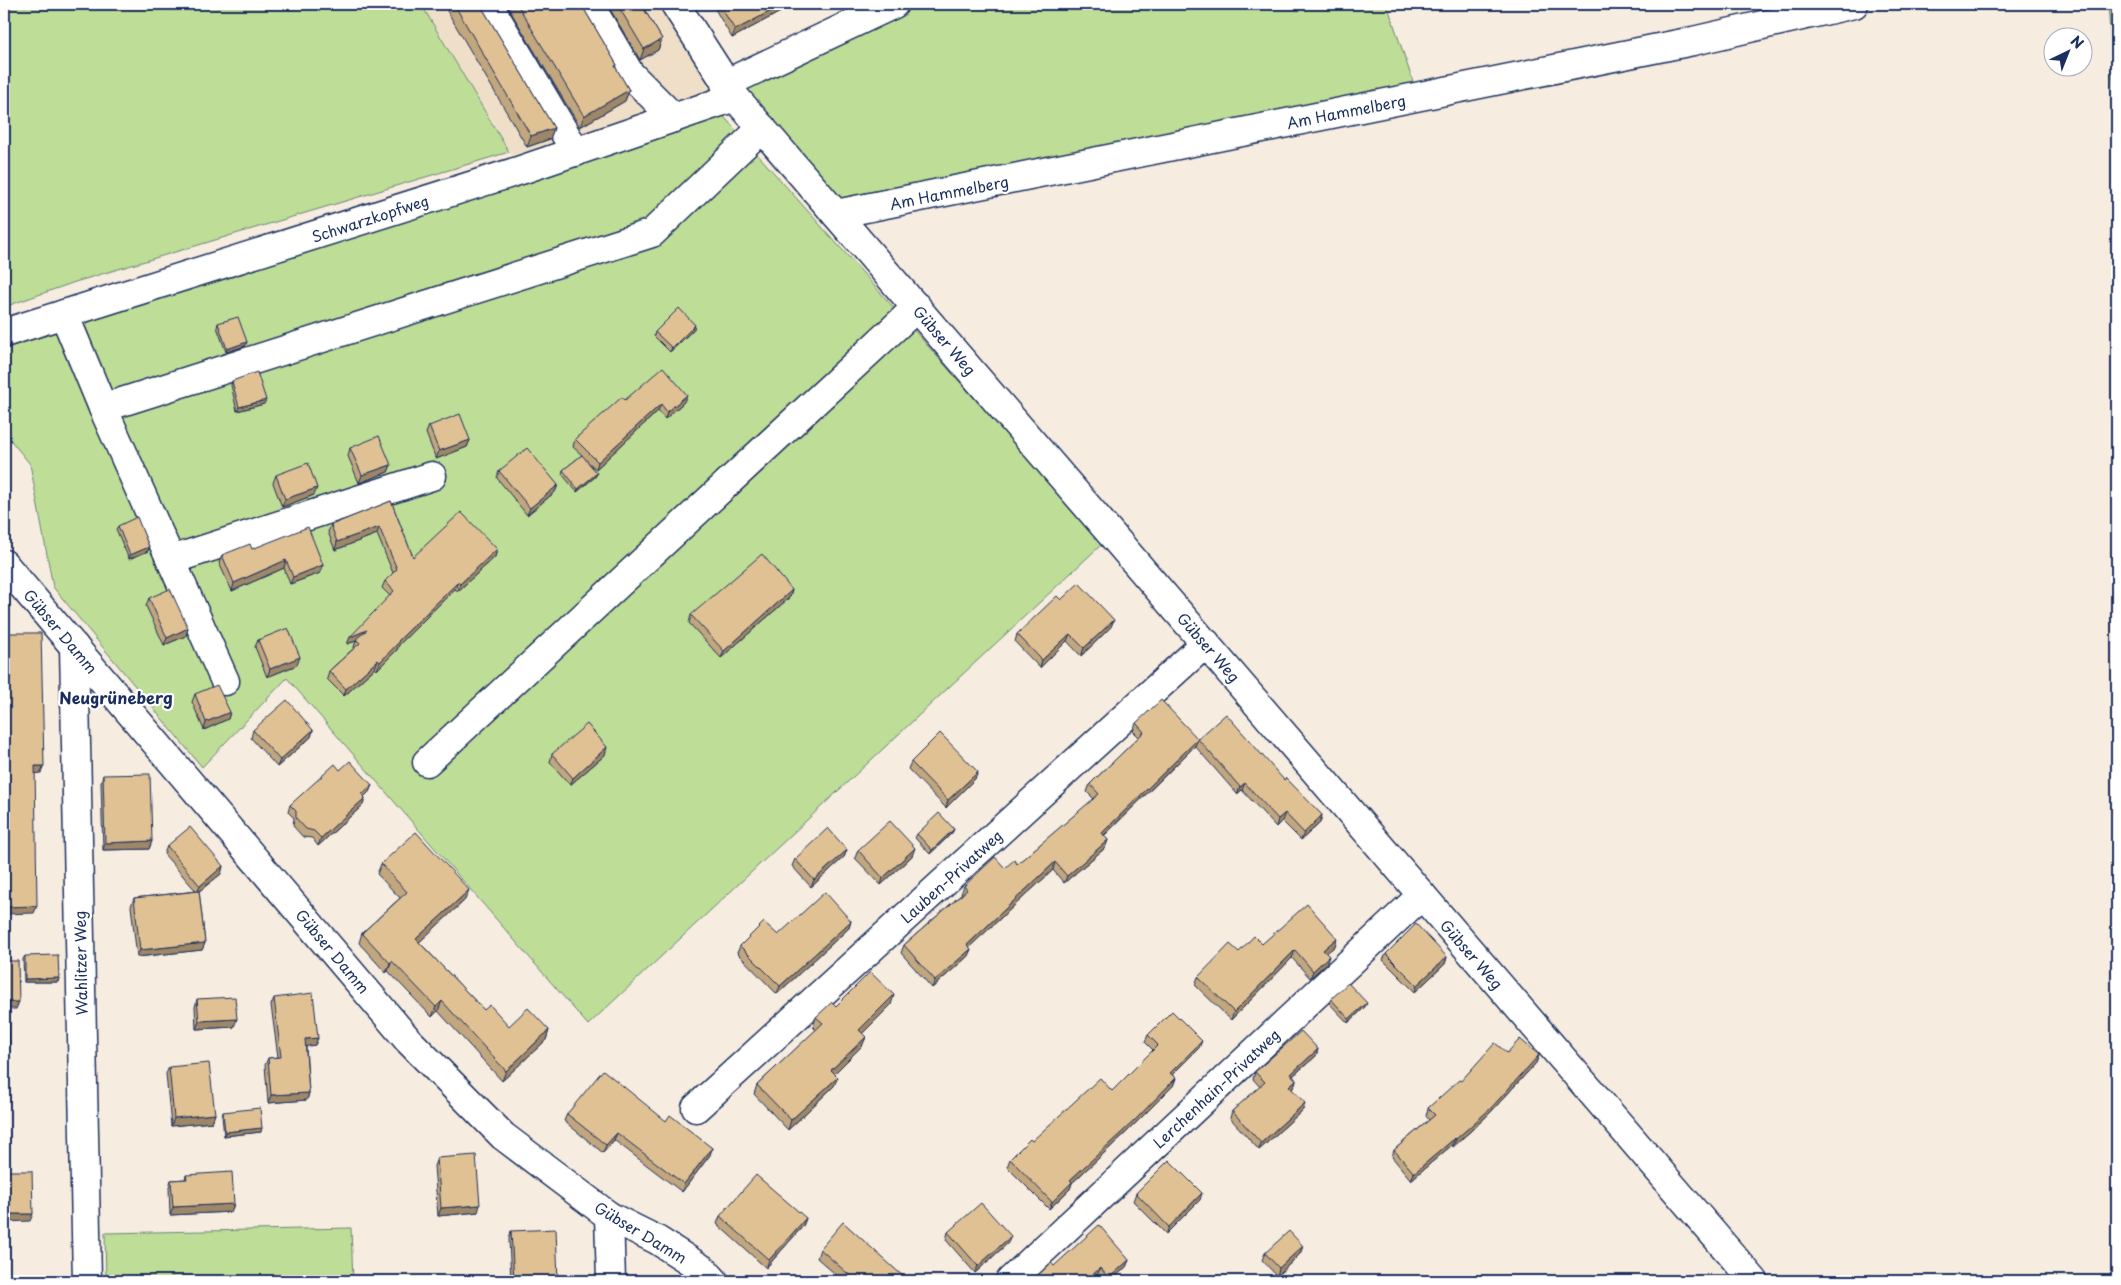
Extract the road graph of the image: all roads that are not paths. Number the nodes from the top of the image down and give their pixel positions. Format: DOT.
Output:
graph roads {
  1 [pos="488,4"];
  2 [pos="589,4"];
  3 [pos="894,4"];
  4 [pos="1854,4"];
  5 [pos="679,5"];
  6 [pos="730,91"];
  7 [pos="674,118"];
  8 [pos="762,128"];
  9 [pos="576,152"];
  10 [pos="836,214"];
  11 [pos="917,308"];
  12 [pos="64,314"];
  13 [pos="4,333"];
  14 [pos="103,408"];
  15 [pos="432,476"];
  16 [pos="171,560"];
  17 [pos="4,564"];
  18 [pos="1206,643"];
  19 [pos="74,646"];
  20 [pos="225,682"];
  21 [pos="427,762"];
  22 [pos="1422,895"];
  23 [pos="696,1108"];
  24 [pos="609,1216"];
  25 [pos="87,1281"];
  26 [pos="611,1281"];
  27 [pos="714,1281"];
  28 [pos="1010,1281"];
  29 [pos="1754,1281"];
  1 -- 9 [label="street"];
  2 -- 7 [label="street"];
  3 -- 6 [label="street, Schwarzkopfweg"];
  4 -- 10 [label="street, Am Hammelberg"];
  5 -- 6 [label="street, Gübser Weg"];
  6 -- 7 [label="street, Schwarzkopfweg"];
  6 -- 8 [label="street, Gübser Weg"];
  7 -- 9 [label="street, Schwarzkopfweg"];
  8 -- 10 [label="street, Gübser Weg"];
  8 -- 14 [label="street"];
  9 -- 12 [label="street, Schwarzkopfweg"];
  10 -- 11 [label="street, Gübser Weg"];
  11 -- 18 [label="street, Gübser Weg"];
  11 -- 21 [label="street"];
  12 -- 13 [label="street, Schwarzkopfweg"];
  12 -- 14 [label="street"];
  14 -- 16 [label="street"];
  15 -- 16 [label="street"];
  16 -- 20 [label="street"];
  17 -- 19 [label="street, Gübser Damm"];
  18 -- 22 [label="street, Gübser Weg"];
  18 -- 23 [label="street, Lauben-Privatweg"];
  19 -- 24 [label="street, Gübser Damm"];
  19 -- 25 [label="street, Wahlitzer Weg"];
  22 -- 28 [label="street, Lerchenhain-Privatweg"];
  22 -- 29 [label="street, Gübser Weg"];
  24 -- 26 [label="street"];
  24 -- 27 [label="street, Gübser Damm"];
}
